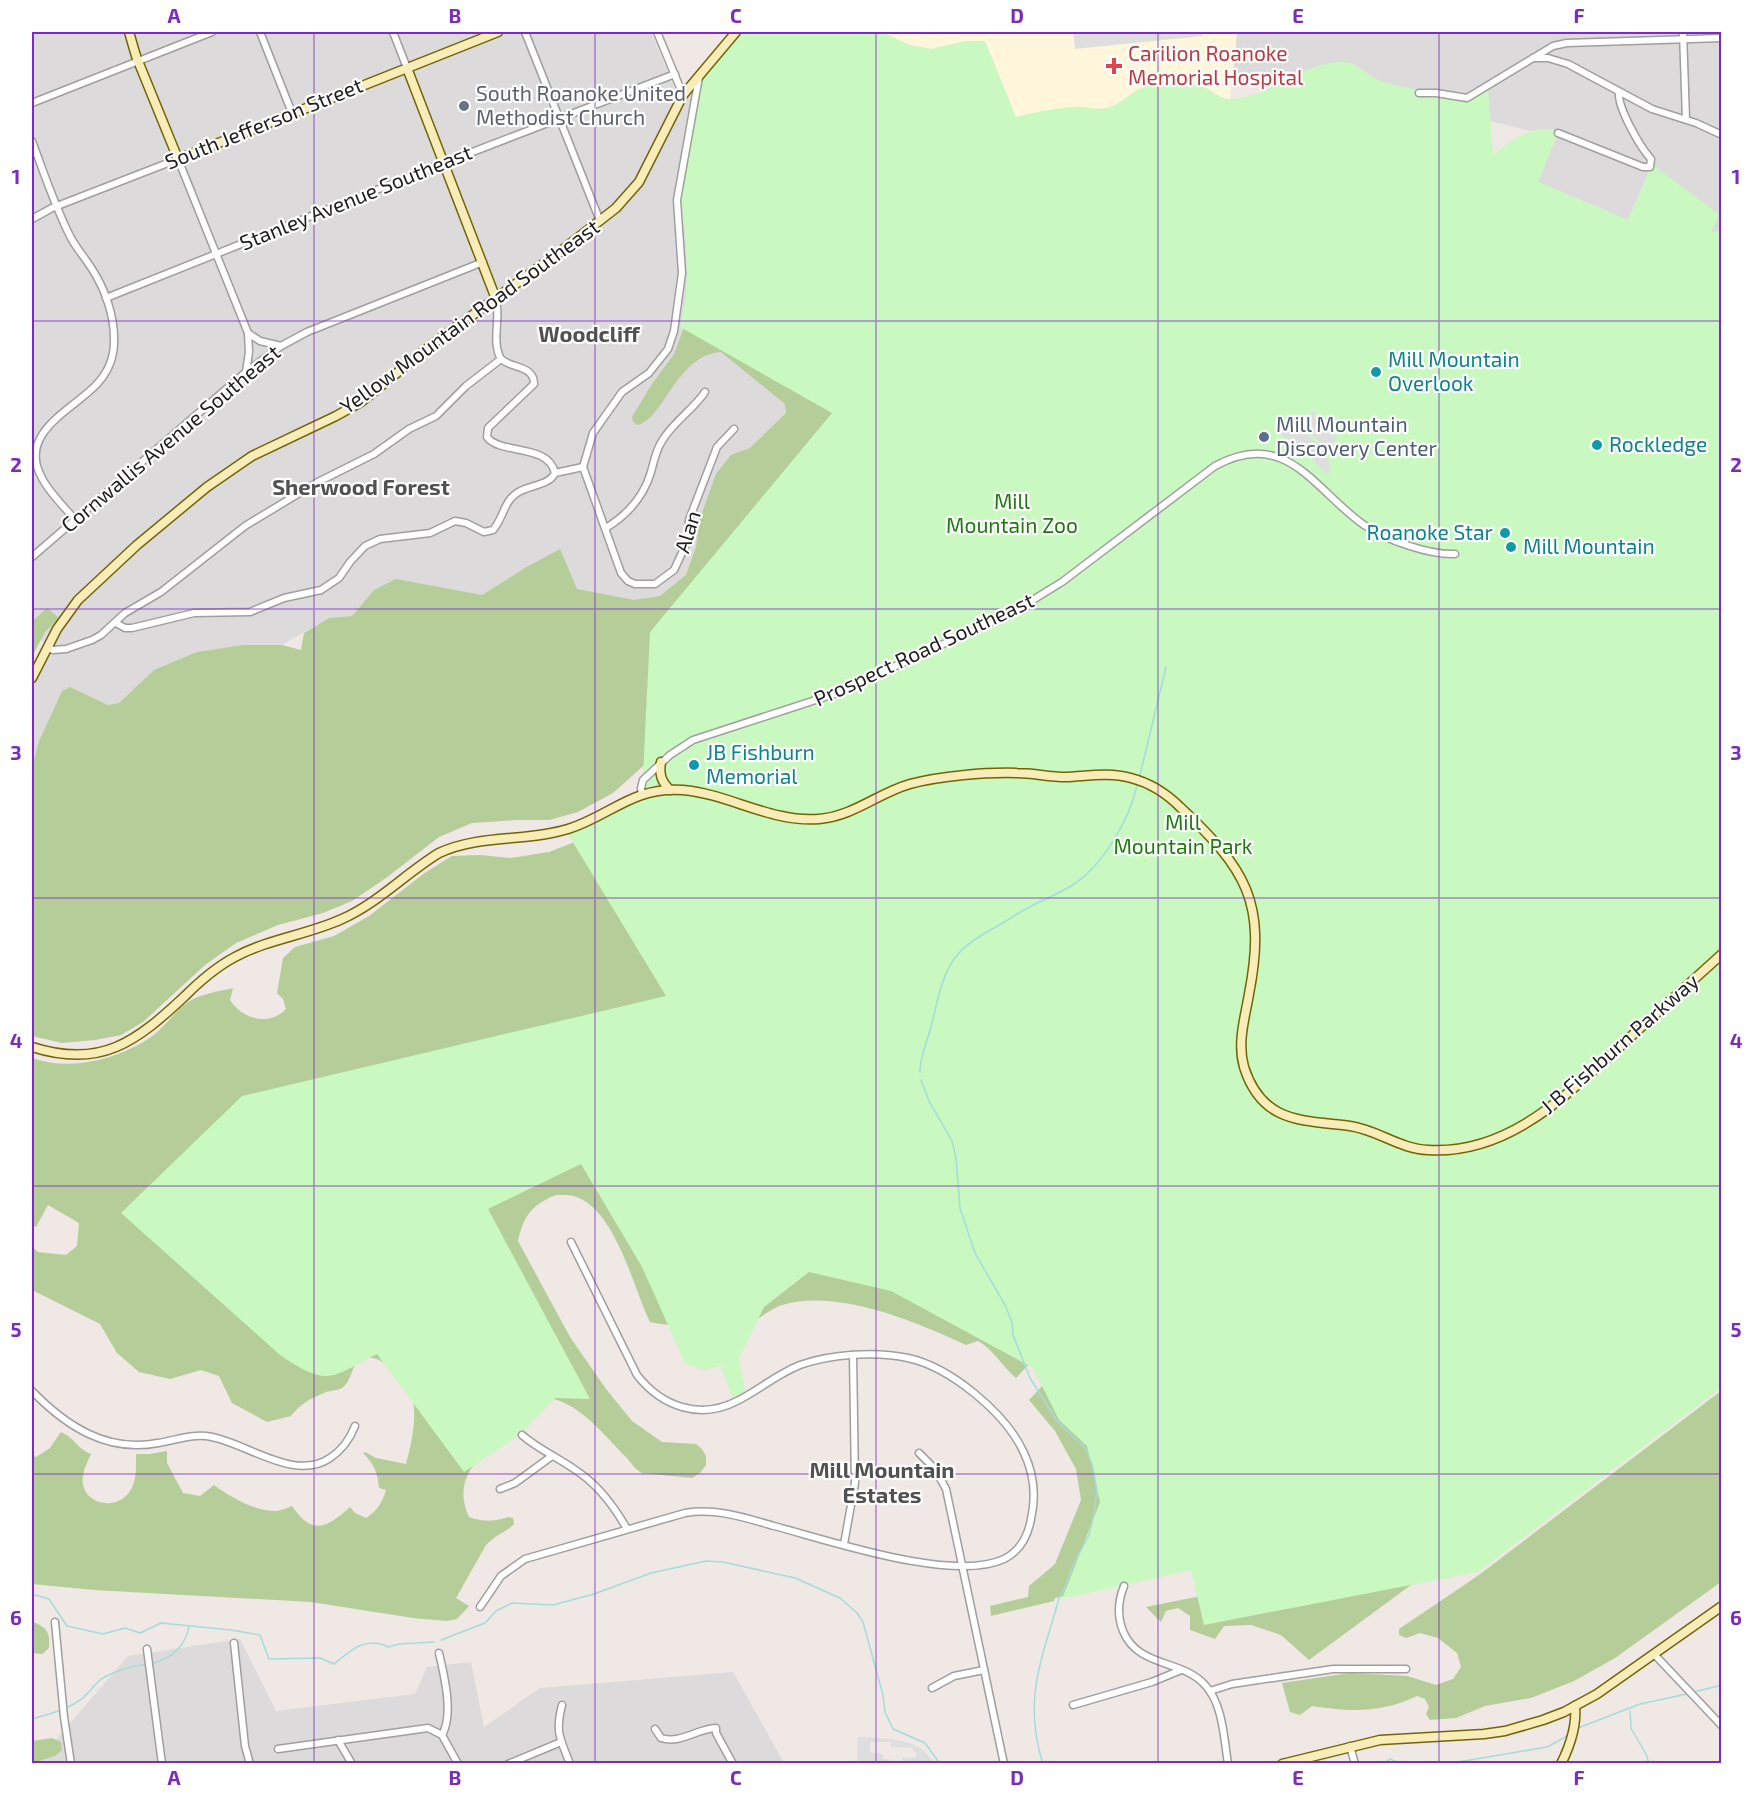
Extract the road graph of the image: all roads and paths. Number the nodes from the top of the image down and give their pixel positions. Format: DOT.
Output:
graph roads {
  1 [pos="129,32"];
  2 [pos="212,32"];
  3 [pos="260,32"];
  4 [pos="393,32"];
  5 [pos="498,32"];
  6 [pos="525,32"];
  7 [pos="657,32"];
  8 [pos="736,32"];
  9 [pos="1683,32"];
  10 [pos="1722,38"];
  11 [pos="1683,39"];
  12 [pos="1533,58"];
  13 [pos="138,61"];
  14 [pos="407,68"];
  15 [pos="675,74"];
  16 [pos="699,75"];
  17 [pos="1619,92"];
  18 [pos="1419,93"];
  19 [pos="683,95"];
  20 [pos="32,103"];
  21 [pos="292,113"];
  22 [pos="559,119"];
  23 [pos="1686,119"];
  24 [pos="1558,133"];
  25 [pos="1722,135"];
  26 [pos="32,141"];
  27 [pos="178,159"];
  28 [pos="444,163"];
  29 [pos="58,206"];
  30 [pos="32,219"];
  31 [pos="600,221"];
  32 [pos="216,254"];
  33 [pos="483,262"];
  34 [pos="106,298"];
  35 [pos="496,299"];
  36 [pos="248,333"];
  37 [pos="281,346"];
  38 [pos="501,360"];
  39 [pos="246,372"];
  40 [pos="705,392"];
  41 [pos="735,429"];
  42 [pos="583,467"];
  43 [pos="555,473"];
  44 [pos="75,520"];
  45 [pos="606,528"];
  46 [pos="1455,554"];
  47 [pos="32,557"];
  48 [pos="116,623"];
  49 [pos="47,647"];
  50 [pos="32,678"];
  51 [pos="661,762"];
  52 [pos="670,790"];
  53 [pos="642,794"];
  54 [pos="1722,954"];
  55 [pos="32,1047"];
  56 [pos="572,1242"];
  57 [pos="853,1355"];
  58 [pos="32,1391"];
  59 [pos="355,1426"];
  60 [pos="522,1435"];
  61 [pos="919,1453"];
  62 [pos="552,1456"];
  63 [pos="500,1489"];
  64 [pos="627,1529"];
  65 [pos="844,1544"];
  66 [pos="962,1566"];
  67 [pos="1124,1586"];
  68 [pos="1722,1606"];
  69 [pos="480,1607"];
  70 [pos="55,1622"];
  71 [pos="234,1643"];
  72 [pos="147,1649"];
  73 [pos="439,1653"];
  74 [pos="1654,1653"];
  75 [pos="1406,1669"];
  76 [pos="984,1670"];
  77 [pos="1181,1670"];
  78 [pos="932,1688"];
  79 [pos="1210,1691"];
  80 [pos="562,1705"];
  81 [pos="1073,1705"];
  82 [pos="1575,1706"];
  83 [pos="1722,1726"];
  84 [pos="655,1729"];
  85 [pos="442,1735"];
  86 [pos="338,1740"];
  87 [pos="561,1742"];
  88 [pos="1350,1746"];
  89 [pos="278,1749"];
  90 [pos="1563,1762"];
  91 [pos="71,1764"];
  92 [pos="162,1764"];
  93 [pos="250,1764"];
  94 [pos="352,1764"];
  95 [pos="458,1764"];
  96 [pos="508,1764"];
  97 [pos="570,1764"];
  98 [pos="732,1764"];
  99 [pos="1004,1764"];
  100 [pos="1228,1764"];
  101 [pos="1282,1764"];
  102 [pos="1355,1764"];
  1 -- 13 [label="street"];
  2 -- 13 [label="street"];
  3 -- 21 [label="street"];
  4 -- 14 [label="street"];
  5 -- 14 [label="street, South Jefferson Street"];
  6 -- 22 [label="street"];
  7 -- 15 [label="street"];
  8 -- 16 [label="street, Yellow Mountain Road Southeast"];
  9 -- 11 [label="street"];
  10 -- 11 [label="street"];
  11 -- 12 [label="street"];
  11 -- 23 [label="street"];
  12 -- 17 [label="street"];
  12 -- 18 [label="street"];
  13 -- 20 [label="street"];
  13 -- 27 [label="street"];
  14 -- 21 [label="street, South Jefferson Street"];
  14 -- 28 [label="street"];
  15 -- 19 [label="street"];
  15 -- 22 [label="street, Stanley Avenue Southeast"];
  16 -- 19 [label="street, Yellow Mountain Road Southeast"];
  16 -- 42 [label="street"];
  17 -- 23 [label="street"];
  17 -- 24 [label="street"];
  19 -- 31 [label="street, Yellow Mountain Road Southeast"];
  21 -- 27 [label="street, South Jefferson Street"];
  22 -- 28 [label="street, Stanley Avenue Southeast"];
  22 -- 31 [label="street"];
  23 -- 25 [label="street"];
  26 -- 29 [label="street"];
  27 -- 29 [label="street, South Jefferson Street"];
  27 -- 32 [label="street"];
  28 -- 32 [label="street, Stanley Avenue Southeast"];
  28 -- 33 [label="street"];
  29 -- 30 [label="street, South Jefferson Street"];
  29 -- 34 [label="street"];
  31 -- 35 [label="street, Yellow Mountain Road Southeast"];
  32 -- 34 [label="street, Stanley Avenue Southeast"];
  32 -- 36 [label="street"];
  33 -- 35 [label="street"];
  33 -- 37 [label="street, Cornwallis Avenue Southeast"];
  34 -- 44 [label="street"];
  35 -- 38 [label="street"];
  35 -- 49 [label="street, Yellow Mountain Road Southeast"];
  36 -- 37 [label="street"];
  36 -- 39 [label="street"];
  37 -- 39 [label="street, Cornwallis Avenue Southeast"];
  38 -- 43 [label="street"];
  38 -- 48 [label="street"];
  39 -- 44 [label="street, Cornwallis Avenue Southeast"];
  40 -- 45 [label="street"];
  41 -- 45 [label="street, Alan"];
  42 -- 43 [label="street"];
  42 -- 45 [label="street"];
  43 -- 48 [label="street"];
  44 -- 47 [label="street, Cornwallis Avenue Southeast"];
  46 -- 51 [label="street, Prospect Road Southeast"];
  48 -- 49 [label="street"];
  49 -- 50 [label="street, Yellow Mountain Road Southeast"];
  51 -- 52 [label="street"];
  51 -- 53 [label="street, Prospect Road Southeast"];
  52 -- 53 [label="street, J B Fishburn Parkway"];
  52 -- 54 [label="street, J B Fishburn Parkway"];
  53 -- 55 [label="street, J B Fishburn Parkway"];
  56 -- 57 [label="street"];
  57 -- 65 [label="street"];
  57 -- 66 [label="street"];
  58 -- 59 [label="street"];
  60 -- 62 [label="street"];
  61 -- 66 [label="street"];
  62 -- 63 [label="street"];
  62 -- 64 [label="street"];
  64 -- 65 [label="street"];
  64 -- 69 [label="street"];
  65 -- 66 [label="street"];
  66 -- 76 [label="street"];
  67 -- 77 [label="street"];
  68 -- 74 [label="street"];
  70 -- 91 [label="street"];
  71 -- 93 [label="street"];
  72 -- 92 [label="street"];
  73 -- 85 [label="street"];
  74 -- 82 [label="street"];
  74 -- 83 [label="street"];
  75 -- 79 [label="street"];
  76 -- 78 [label="street"];
  76 -- 99 [label="street"];
  77 -- 79 [label="street"];
  77 -- 81 [label="street"];
  79 -- 100 [label="street"];
  80 -- 87 [label="street"];
  82 -- 88 [label="street"];
  82 -- 90 [label="street"];
  84 -- 98 [label="street"];
  85 -- 86 [label="street"];
  85 -- 95 [label="street"];
  86 -- 89 [label="street"];
  86 -- 94 [label="street"];
  87 -- 96 [label="street"];
  87 -- 97 [label="street"];
  88 -- 101 [label="street"];
  88 -- 102 [label="street"];
}
